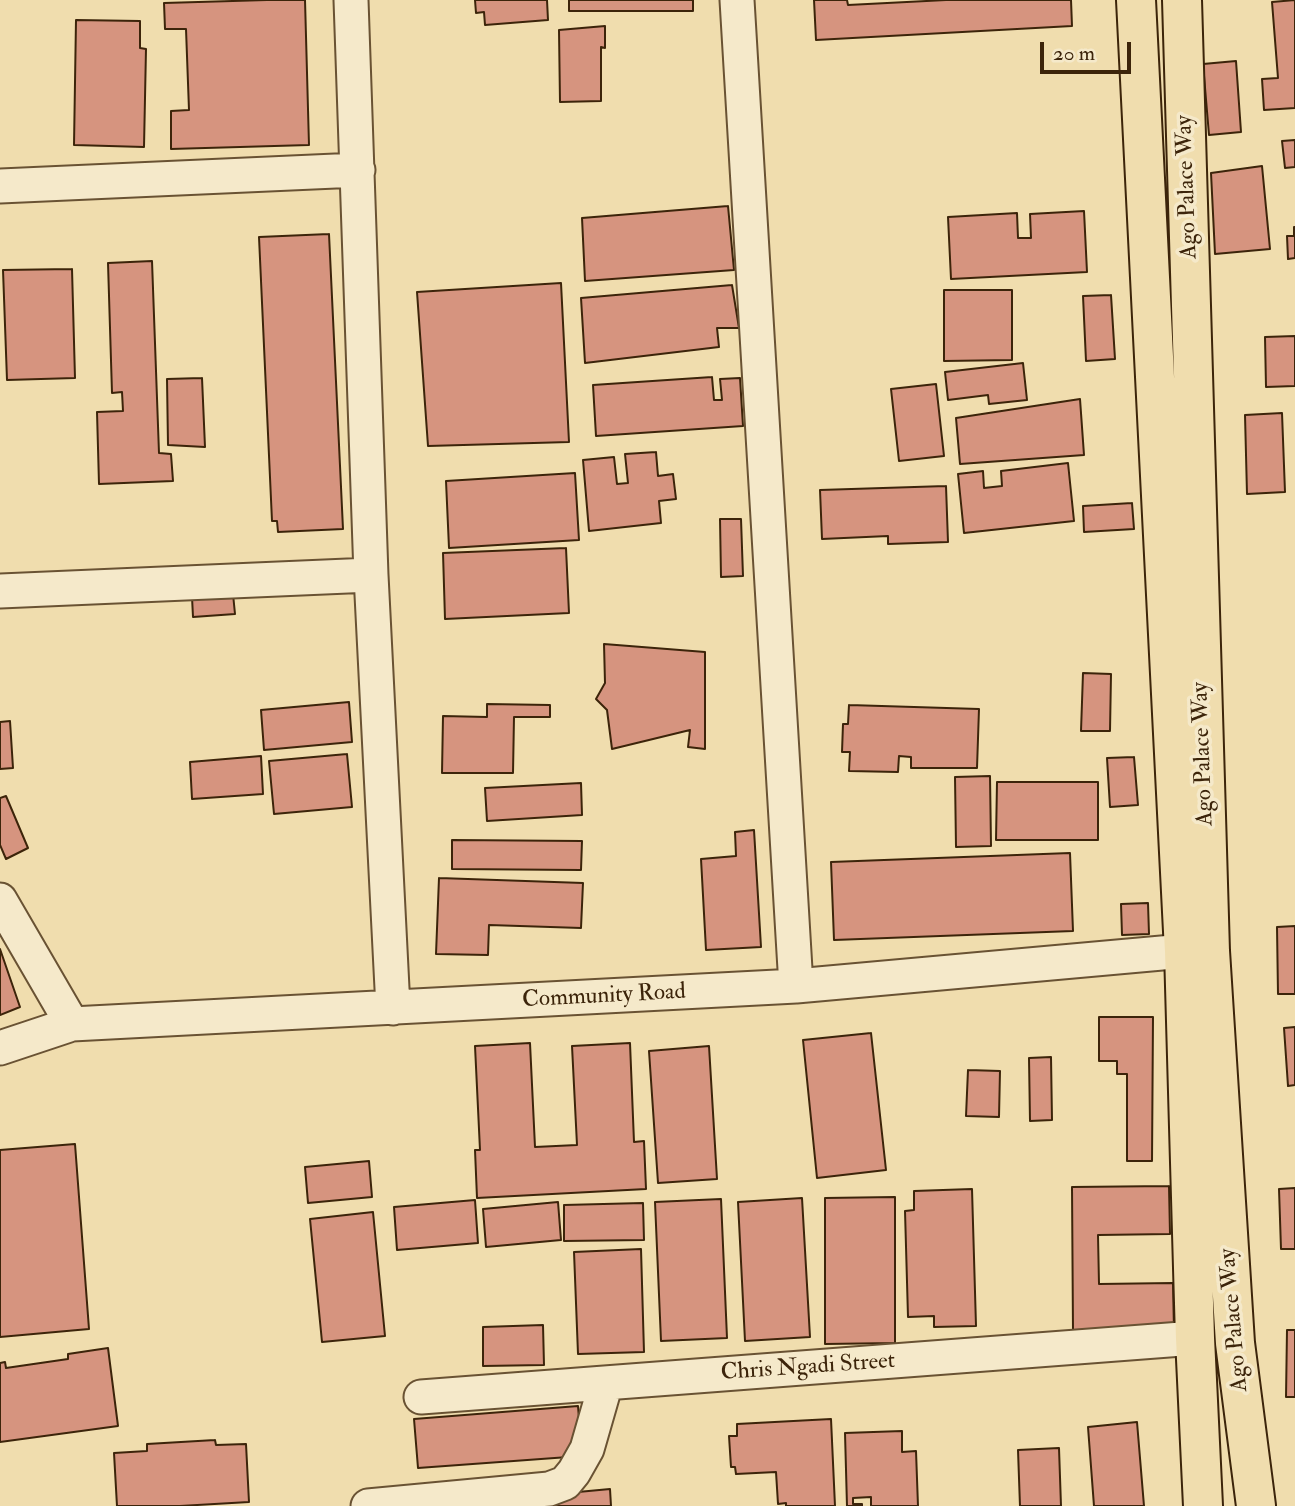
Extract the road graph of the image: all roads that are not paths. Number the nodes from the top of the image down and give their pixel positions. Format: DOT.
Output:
graph roads {
  1 [pos="351,0"];
  2 [pos="737,0"];
  3 [pos="1136,0"];
  4 [pos="1182,0"];
  5 [pos="358,170"];
  6 [pos="0,187"];
  7 [pos="370,575"];
  8 [pos="0,591"];
  9 [pos="0,900"];
  10 [pos="1197,951"];
  11 [pos="796,986"];
  12 [pos="393,1008"];
  13 [pos="72,1024"];
  14 [pos="0,1048"];
  15 [pos="1195,1338"];
  16 [pos="606,1383"];
  17 [pos="421,1396"];
  18 [pos="368,1506"];
  19 [pos="1203,1506"];
  20 [pos="1256,1506"];
  1 -- 5 [label="street"];
  2 -- 11 [label="street"];
  3 -- 10 [label="main road, Ago Palace Way"];
  4 -- 10 [label="main road, Ago Palace Way"];
  5 -- 6 [label="street"];
  5 -- 7 [label="street"];
  7 -- 8 [label="street"];
  7 -- 12 [label="street"];
  9 -- 13 [label="street"];
  10 -- 11 [label="street, Community Road"];
  10 -- 15 [label="main road, Ago Palace Way"];
  10 -- 20 [label="main road, Ago Palace Way"];
  11 -- 12 [label="street, Community Road"];
  12 -- 13 [label="street, Community Road"];
  13 -- 14 [label="street, Community Road"];
  15 -- 16 [label="street, Chris Ngadi Street"];
  15 -- 19 [label="main road, Ago Palace Way"];
  16 -- 17 [label="street, Chris Ngadi Street"];
  16 -- 18 [label="street"];
}
